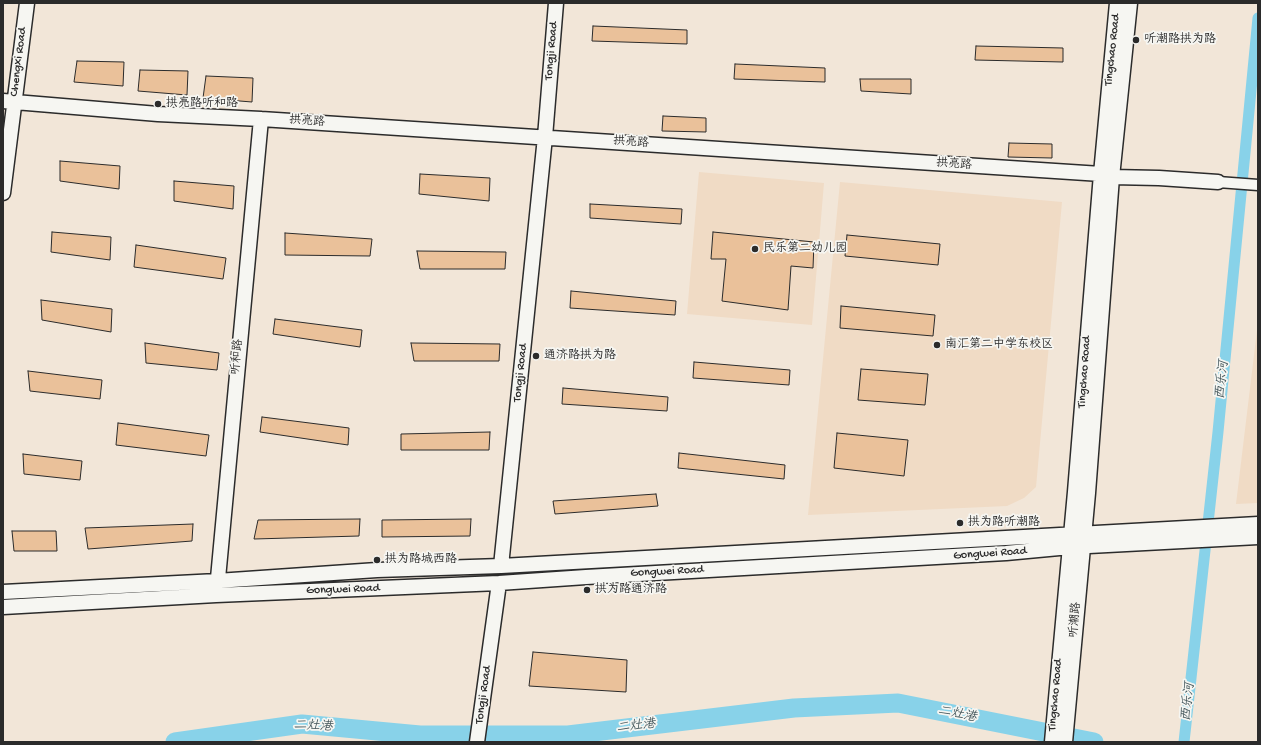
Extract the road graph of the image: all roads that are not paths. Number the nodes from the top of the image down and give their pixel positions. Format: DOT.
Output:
graph roads {
  1 [pos="26,3"];
  2 [pos="556,3"];
  3 [pos="1117,3"];
  4 [pos="1130,3"];
  5 [pos="9,101"];
  6 [pos="261,119"];
  7 [pos="545,137"];
  8 [pos="1106,176"];
  9 [pos="1218,182"];
  10 [pos="1258,185"];
  11 [pos="3,193"];
  12 [pos="1258,524"];
  13 [pos="1233,532"];
  14 [pos="1258,537"];
  15 [pos="1077,541"];
  16 [pos="501,566"];
  17 [pos="217,581"];
  18 [pos="499,583"];
  19 [pos="3,592"];
  20 [pos="216,595"];
  21 [pos="3,607"];
  22 [pos="1062,706"];
  23 [pos="477,742"];
  24 [pos="1052,742"];
  25 [pos="1065,742"];
  1 -- 5 [label="main road, Chengxi Road"];
  2 -- 7 [label="main road, Tongji Road"];
  3 -- 8 [label="main road, Tingchao Road"];
  4 -- 8 [label="main road, Tingchao Road"];
  5 -- 6 [label="main road, 拱亮路"];
  5 -- 11 [label="main road, Chengxi Road"];
  6 -- 7 [label="main road, 拱亮路"];
  6 -- 17 [label="main road, 听和路"];
  7 -- 8 [label="main road, 拱亮路"];
  7 -- 16 [label="main road, Tongji Road"];
  8 -- 9 [label="main road, 拱亮路"];
  8 -- 15 [label="main road, Tingchao Road"];
  9 -- 10 [label="street, 拱亮路"];
  12 -- 13 [label="main road, Gongwei Road"];
  13 -- 14 [label="main road, Gongwei Road"];
  13 -- 15 [label="main road, Gongwei Road"];
  15 -- 16 [label="main road, Gongwei Road"];
  15 -- 18 [label="main road, Gongwei Road"];
  15 -- 22 [label="main road, 听潮路"];
  16 -- 17 [label="main road, Gongwei Road"];
  16 -- 18 [label="street, Tongji Road"];
  17 -- 19 [label="main road, Gongwei Road"];
  17 -- 20 [label="main road, 听和路"];
  18 -- 20 [label="main road, Gongwei Road"];
  18 -- 23 [label="main road, Tongji Road"];
  20 -- 21 [label="main road, Gongwei Road"];
  22 -- 24 [label="main road, Tingchao Road"];
  22 -- 25 [label="main road, 听潮路"];
}
